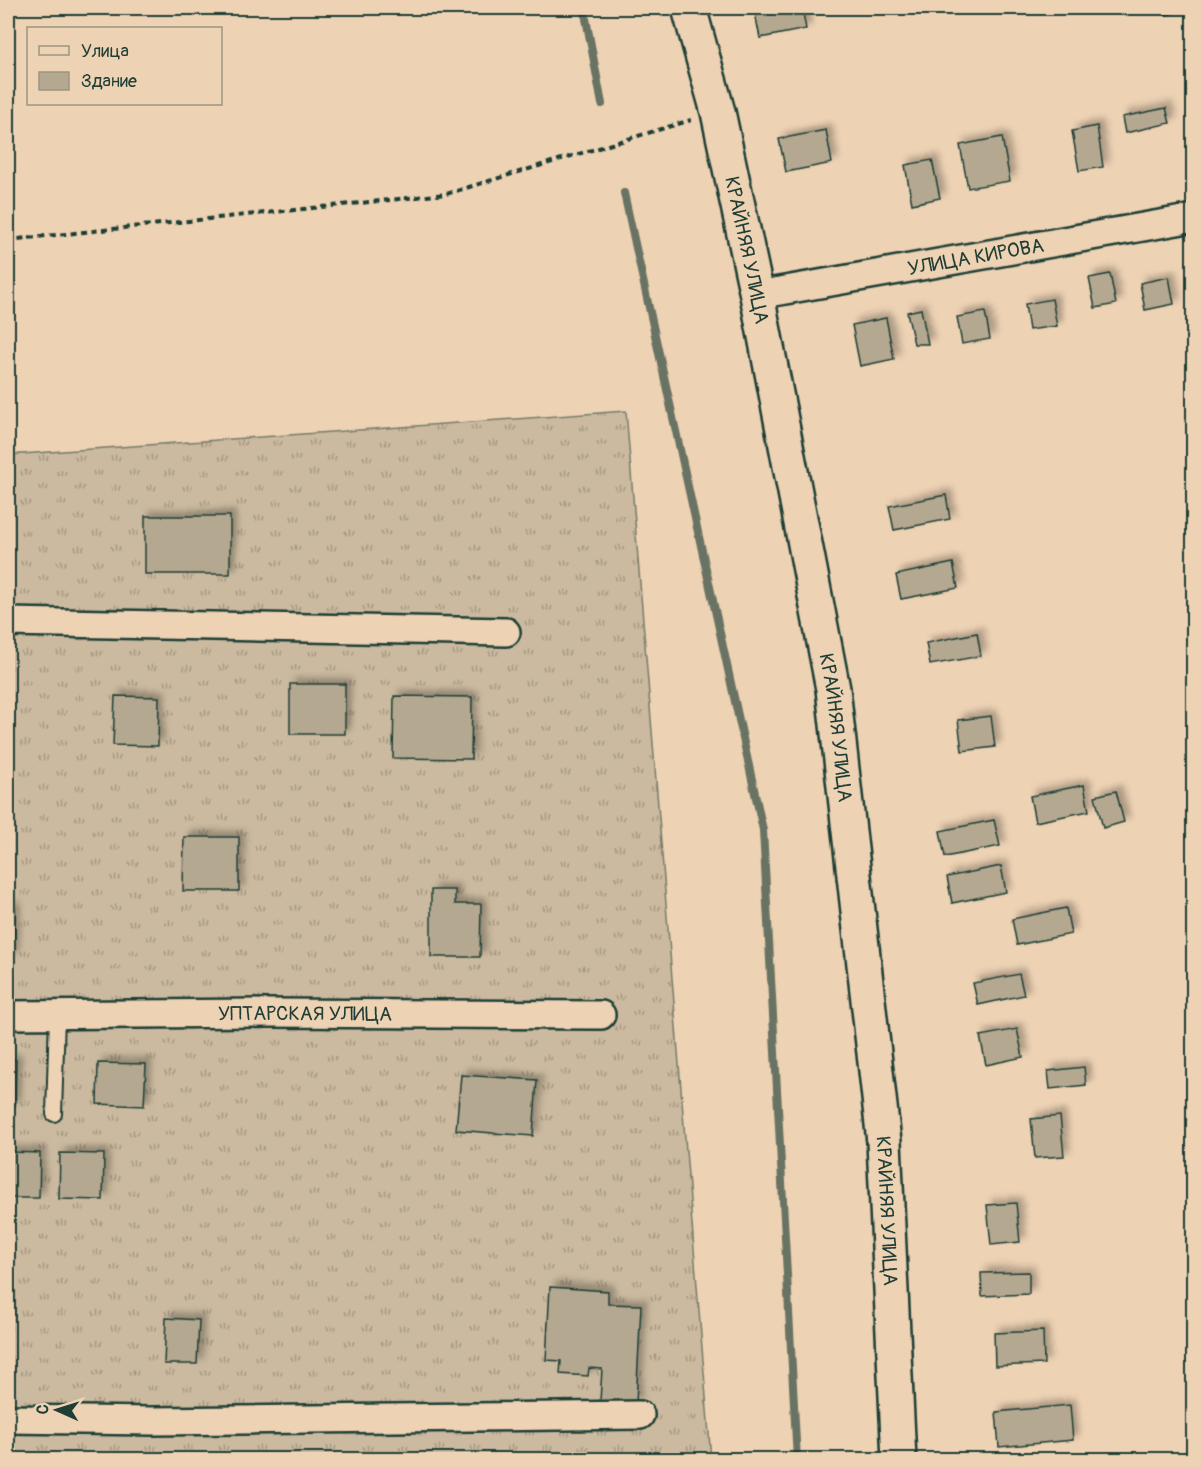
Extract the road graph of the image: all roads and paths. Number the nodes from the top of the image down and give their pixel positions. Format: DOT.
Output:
graph roads {
  1 [pos="689,8"];
  2 [pos="718,112"];
  3 [pos="1194,218"];
  4 [pos="8,240"];
  5 [pos="757,295"];
  6 [pos="8,622"];
  7 [pos="506,632"];
  8 [pos="8,1015"];
  9 [pos="57,1015"];
  10 [pos="601,1015"];
  11 [pos="54,1114"];
  12 [pos="640,1415"];
  13 [pos="8,1419"];
  14 [pos="899,1460"];
  1 -- 2 [label="main road, КРАЙНЯЯ УЛИЦА"];
  2 -- 4 [label="path"];
  2 -- 5 [label="main road, КРАЙНЯЯ УЛИЦА"];
  3 -- 5 [label="street, УЛИЦА КИРОВА"];
  5 -- 14 [label="main road, КРАЙНЯЯ УЛИЦА"];
  6 -- 7 [label="street"];
  8 -- 9 [label="street, УПТАРСКАЯ УЛИЦА"];
  9 -- 10 [label="street, УПТАРСКАЯ УЛИЦА"];
  9 -- 11 [label="lane"];
  12 -- 13 [label="street"];
}
